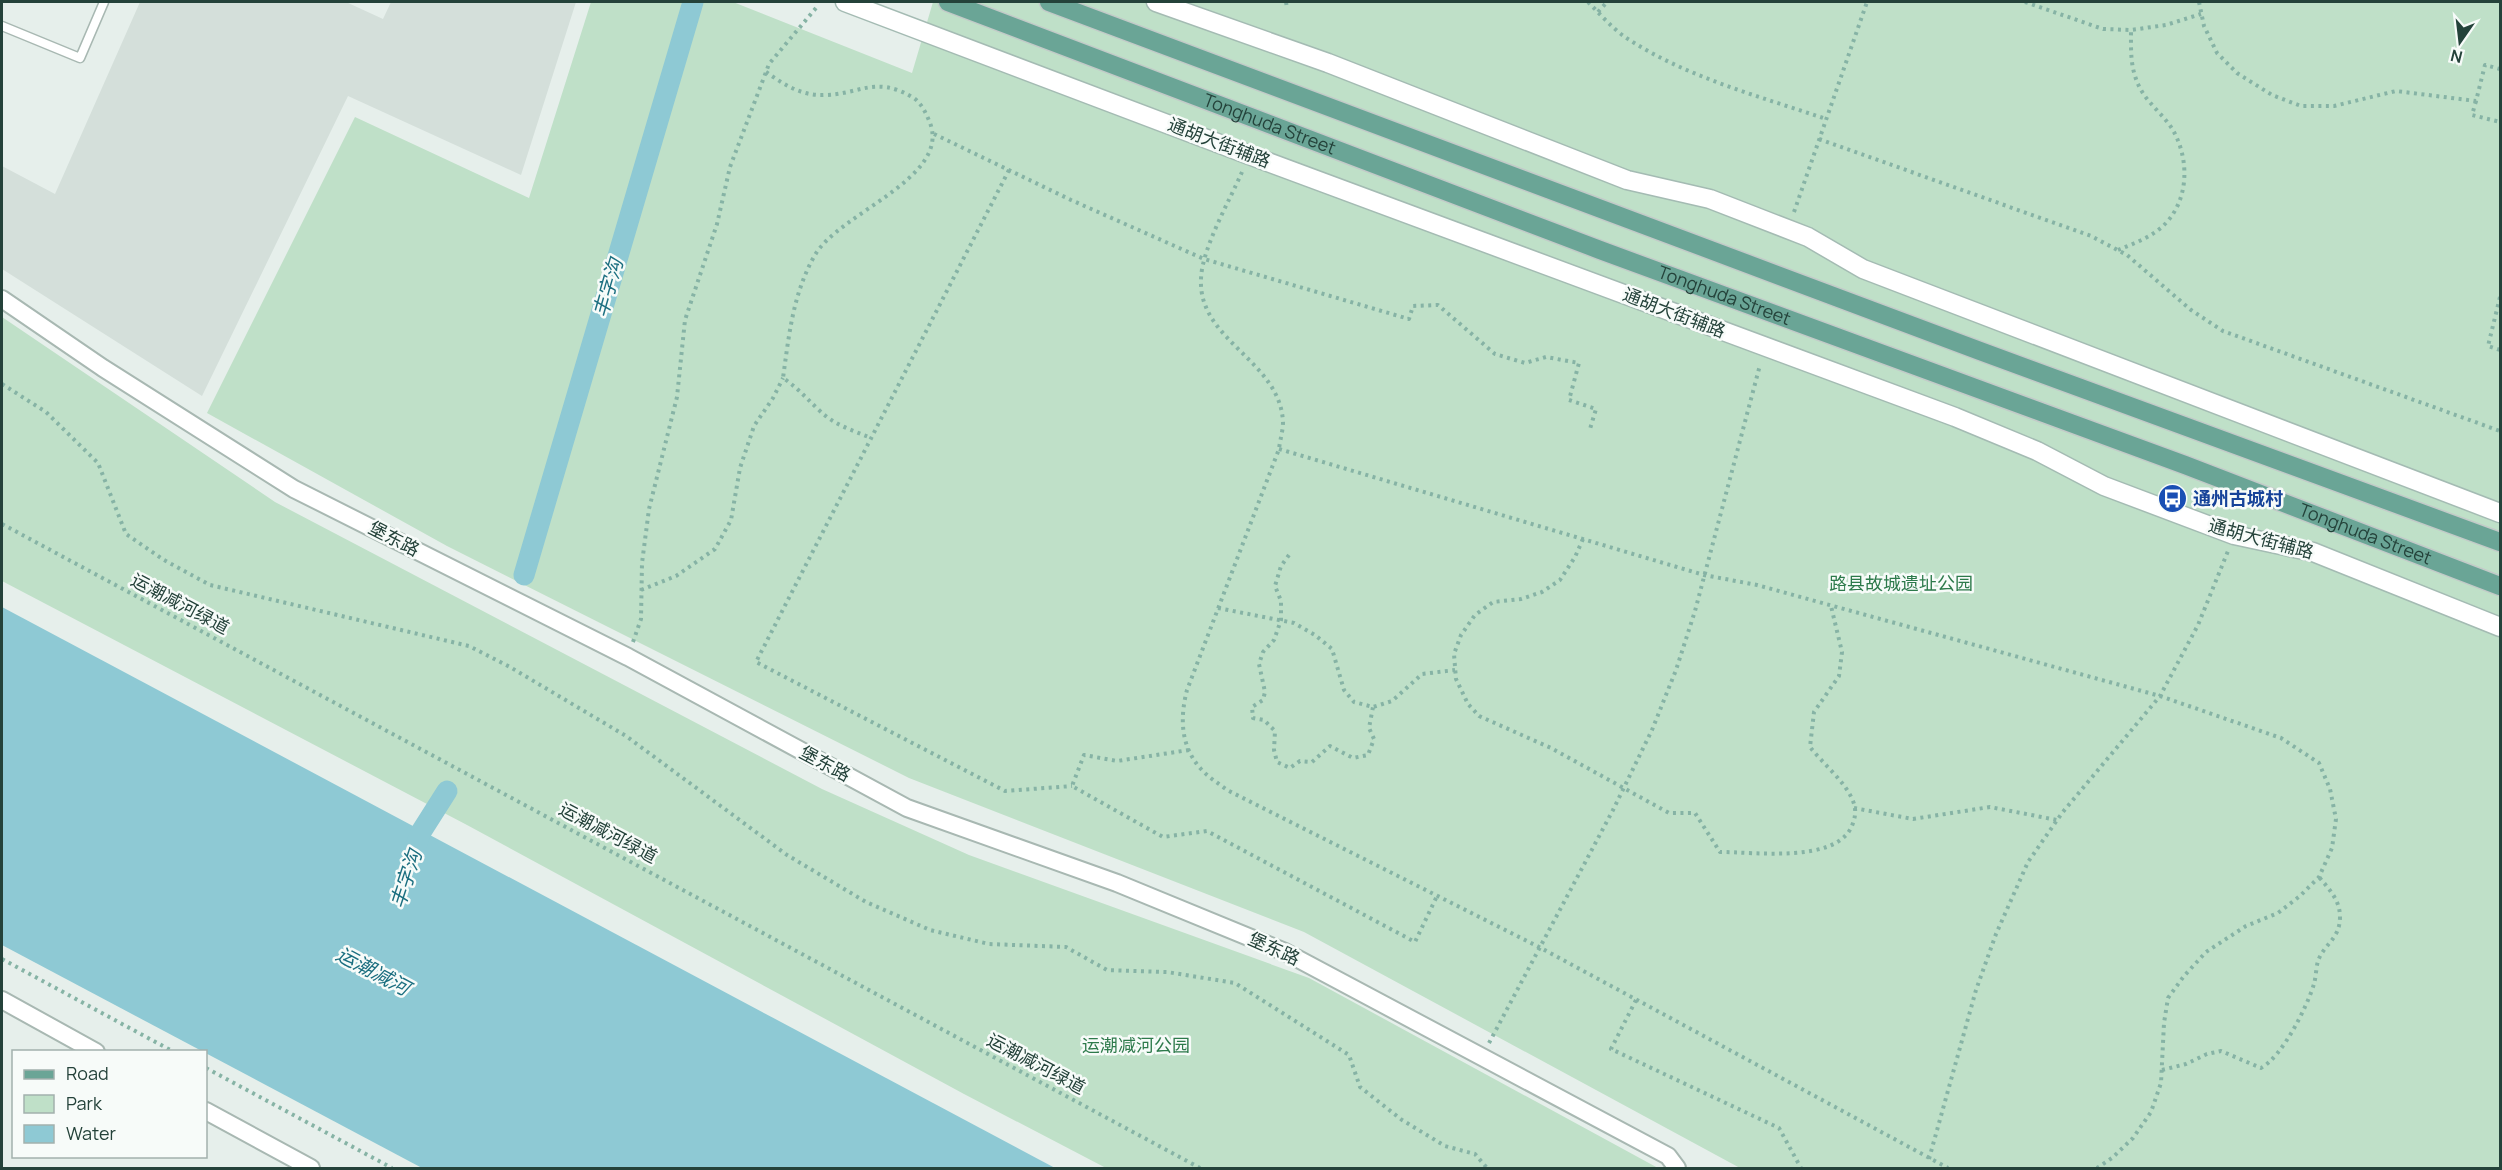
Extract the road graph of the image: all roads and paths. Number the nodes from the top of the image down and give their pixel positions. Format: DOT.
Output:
graph roads {
  1 [pos="102,2"];
  2 [pos="845,2"];
  3 [pos="948,2"];
  4 [pos="1049,2"];
  5 [pos="1156,2"];
  6 [pos="1286,2"];
  7 [pos="1588,2"];
  8 [pos="1607,2"];
  9 [pos="1867,2"];
  10 [pos="2025,2"];
  11 [pos="2199,2"];
  12 [pos="816,8"];
  13 [pos="1287,8"];
  14 [pos="1598,12"];
  15 [pos="2201,14"];
  16 [pos="2,26"];
  17 [pos="2131,30"];
  18 [pos="2500,69"];
  19 [pos="766,72"];
  20 [pos="2476,101"];
  21 [pos="1826,119"];
  22 [pos="2500,122"];
  23 [pos="934,134"];
  24 [pos="1819,139"];
  25 [pos="1249,155"];
  26 [pos="1009,170"];
  27 [pos="1792,219"];
  28 [pos="2118,250"];
  29 [pos="1204,259"];
  30 [pos="2500,297"];
  31 [pos="2,299"];
  32 [pos="2500,350"];
  33 [pos="1760,366"];
  34 [pos="783,378"];
  35 [pos="2,384"];
  36 [pos="1590,429"];
  37 [pos="2500,431"];
  38 [pos="871,438"];
  39 [pos="1279,449"];
  40 [pos="2500,513"];
  41 [pos="2,524"];
  42 [pos="2234,535"];
  43 [pos="1583,539"];
  44 [pos="2500,542"];
  45 [pos="1289,555"];
  46 [pos="1704,575"];
  47 [pos="2500,586"];
  48 [pos="641,590"];
  49 [pos="1831,606"];
  50 [pos="1218,608"];
  51 [pos="1281,620"];
  52 [pos="2500,627"];
  53 [pos="628,657"];
  54 [pos="1455,670"];
  55 [pos="2160,696"];
  56 [pos="1373,707"];
  57 [pos="1189,750"];
  58 [pos="1072,786"];
  59 [pos="1624,788"];
  60 [pos="1854,808"];
  61 [pos="2057,820"];
  62 [pos="2319,877"];
  63 [pos="1437,896"];
  64 [pos="1539,947"];
  65 [pos="2,959"];
  66 [pos="2,1000"];
  67 [pos="1636,1000"];
  68 [pos="92,1050"];
  69 [pos="170,1050"];
  70 [pos="1482,1057"];
  71 [pos="207,1069"];
  72 [pos="2162,1070"];
  73 [pos="207,1112"];
  74 [pos="1929,1159"];
  75 [pos="311,1168"];
  76 [pos="392,1168"];
  77 [pos="1200,1168"];
  78 [pos="1487,1168"];
  79 [pos="1677,1168"];
  80 [pos="1801,1168"];
  81 [pos="1948,1168"];
  82 [pos="2097,1168"];
  1 -- 16 [label="lane"];
  2 -- 25 [label="street, 通胡大街辅路"];
  3 -- 47 [label="main road, Tonghuda Street"];
  4 -- 44 [label="main road, Tonghuda Street"];
  5 -- 40 [label="street"];
  6 -- 13 [label="path"];
  7 -- 14 [label="path"];
  8 -- 14 [label="path"];
  9 -- 21 [label="path"];
  10 -- 17 [label="path"];
  11 -- 15 [label="path"];
  12 -- 19 [label="path"];
  14 -- 21 [label="path"];
  15 -- 17 [label="path"];
  15 -- 20 [label="path"];
  17 -- 28 [label="path"];
  18 -- 20 [label="path"];
  19 -- 23 [label="path"];
  19 -- 48 [label="path"];
  20 -- 22 [label="path"];
  21 -- 24 [label="path"];
  23 -- 26 [label="path"];
  23 -- 34 [label="path"];
  24 -- 27 [label="path"];
  24 -- 28 [label="path"];
  25 -- 29 [label="path"];
  25 -- 42 [label="street, 通胡大街辅路"];
  26 -- 29 [label="path"];
  26 -- 38 [label="path"];
  28 -- 37 [label="path"];
  29 -- 36 [label="path"];
  29 -- 39 [label="path"];
  30 -- 32 [label="path"];
  31 -- 53 [label="street, 堡东路"];
  33 -- 46 [label="path"];
  34 -- 38 [label="path"];
  34 -- 48 [label="path"];
  35 -- 78 [label="path"];
  38 -- 58 [label="path"];
  39 -- 43 [label="path"];
  39 -- 50 [label="path"];
  41 -- 77 [label="path, 运潮减河绿道"];
  42 -- 52 [label="street, 通胡大街辅路"];
  42 -- 55 [label="path"];
  43 -- 46 [label="path"];
  43 -- 54 [label="path"];
  45 -- 51 [label="path"];
  46 -- 49 [label="path"];
  46 -- 59 [label="path"];
  48 -- 53 [label="path"];
  49 -- 55 [label="path"];
  49 -- 60 [label="path"];
  50 -- 51 [label="path"];
  50 -- 57 [label="path"];
  51 -- 56 [label="path"];
  51 -- 56 [label="path"];
  53 -- 70 [label="street, 堡东路"];
  54 -- 56 [label="path"];
  54 -- 59 [label="path"];
  55 -- 61 [label="path"];
  55 -- 62 [label="path"];
  57 -- 58 [label="path"];
  57 -- 63 [label="path"];
  58 -- 63 [label="path"];
  59 -- 60 [label="path"];
  59 -- 64 [label="path"];
  60 -- 61 [label="path"];
  61 -- 74 [label="path"];
  62 -- 72 [label="path"];
  62 -- 72 [label="path"];
  63 -- 64 [label="path"];
  64 -- 67 [label="path"];
  64 -- 70 [label="path"];
  65 -- 69 [label="path"];
  66 -- 68 [label="street"];
  67 -- 74 [label="path"];
  67 -- 80 [label="path"];
  70 -- 79 [label="street, 堡东路"];
  71 -- 76 [label="path"];
  72 -- 82 [label="path"];
  73 -- 75 [label="street"];
  74 -- 81 [label="path"];
}
